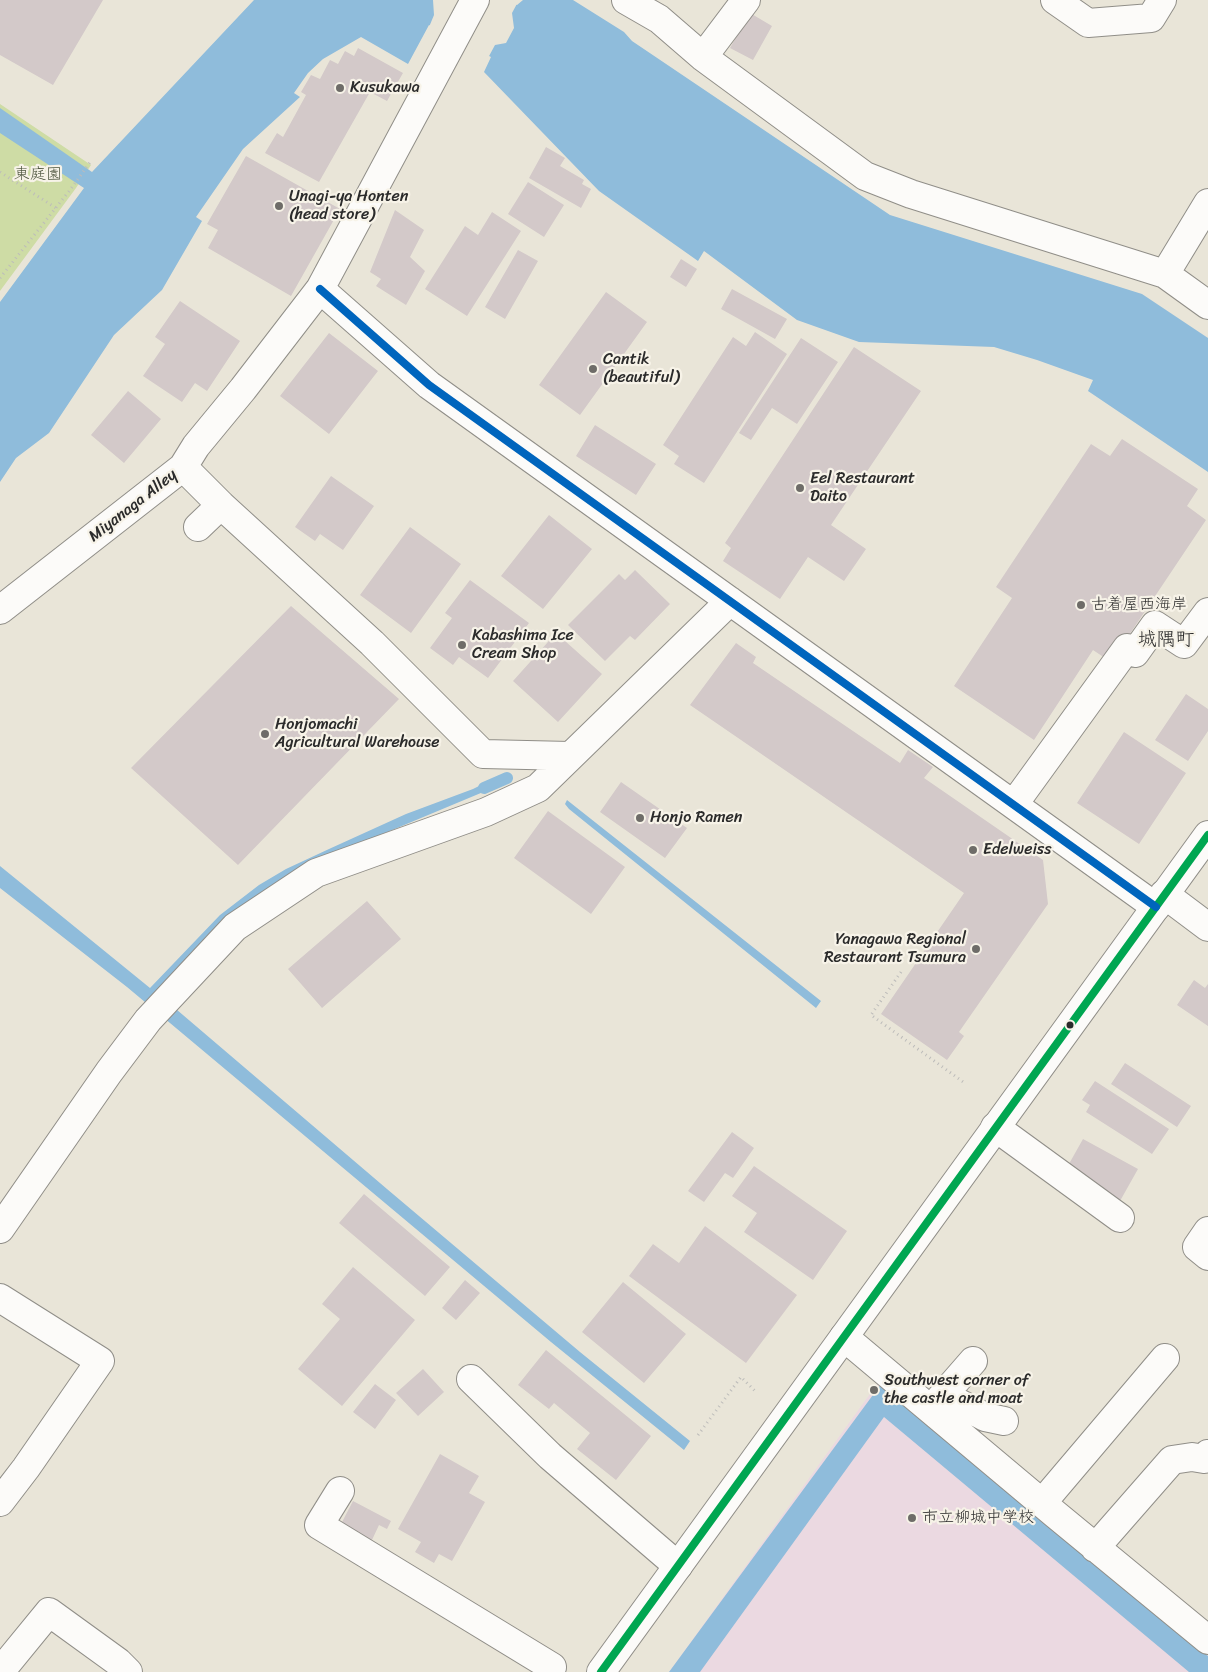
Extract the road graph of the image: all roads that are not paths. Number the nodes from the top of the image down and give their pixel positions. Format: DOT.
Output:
graph roads {
  1 [pos="475,0"];
  2 [pos="626,0"];
  3 [pos="746,0"];
  4 [pos="1055,0"];
  5 [pos="1162,0"];
  6 [pos="703,57"];
  7 [pos="1208,203"];
  8 [pos="1165,274"];
  9 [pos="320,288"];
  10 [pos="1208,305"];
  11 [pos="183,467"];
  12 [pos="221,505"];
  13 [pos="198,527"];
  14 [pos="730,601"];
  15 [pos="0,610"];
  16 [pos="1208,612"];
  17 [pos="570,756"];
  18 [pos="1014,804"];
  19 [pos="1208,835"];
  20 [pos="1160,900"];
  21 [pos="1208,927"];
  22 [pos="996,1127"];
  23 [pos="1120,1218"];
  24 [pos="0,1229"];
  25 [pos="1208,1231"];
  26 [pos="1208,1256"];
  27 [pos="0,1298"];
  28 [pos="844,1337"];
  29 [pos="1166,1358"];
  30 [pos="973,1361"];
  31 [pos="471,1380"];
  32 [pos="938,1402"];
  33 [pos="1004,1421"];
  34 [pos="1208,1454"];
  35 [pos="340,1491"];
  36 [pos="0,1502"];
  37 [pos="1042,1502"];
  38 [pos="1095,1548"];
  39 [pos="678,1566"];
  40 [pos="1208,1640"];
  41 [pos="0,1664"];
  42 [pos="552,1667"];
  43 [pos="128,1672"];
  44 [pos="601,1672"];
  1 -- 9 [label="street, Miyanaga Alley"];
  2 -- 6 [label="street"];
  3 -- 6 [label="street"];
  4 -- 5 [label="street"];
  6 -- 8 [label="street"];
  7 -- 8 [label="street"];
  8 -- 10 [label="street"];
  9 -- 11 [label="street, Miyanaga Alley"];
  9 -- 14 [label="street"];
  11 -- 12 [label="street"];
  11 -- 15 [label="street, Miyanaga Alley"];
  12 -- 13 [label="street"];
  12 -- 17 [label="street"];
  14 -- 17 [label="street"];
  14 -- 18 [label="street"];
  16 -- 18 [label="street"];
  17 -- 24 [label="street"];
  18 -- 20 [label="street"];
  19 -- 20 [label="street"];
  20 -- 21 [label="street"];
  20 -- 22 [label="street"];
  22 -- 23 [label="street"];
  22 -- 28 [label="street"];
  25 -- 26 [label="street"];
  27 -- 36 [label="street"];
  28 -- 32 [label="street"];
  28 -- 39 [label="street"];
  29 -- 37 [label="street"];
  30 -- 32 [label="street"];
  31 -- 39 [label="street"];
  32 -- 33 [label="street"];
  32 -- 37 [label="street"];
  34 -- 38 [label="street"];
  35 -- 42 [label="street"];
  37 -- 38 [label="street"];
  38 -- 40 [label="street"];
  39 -- 44 [label="street"];
  41 -- 43 [label="street"];
}
